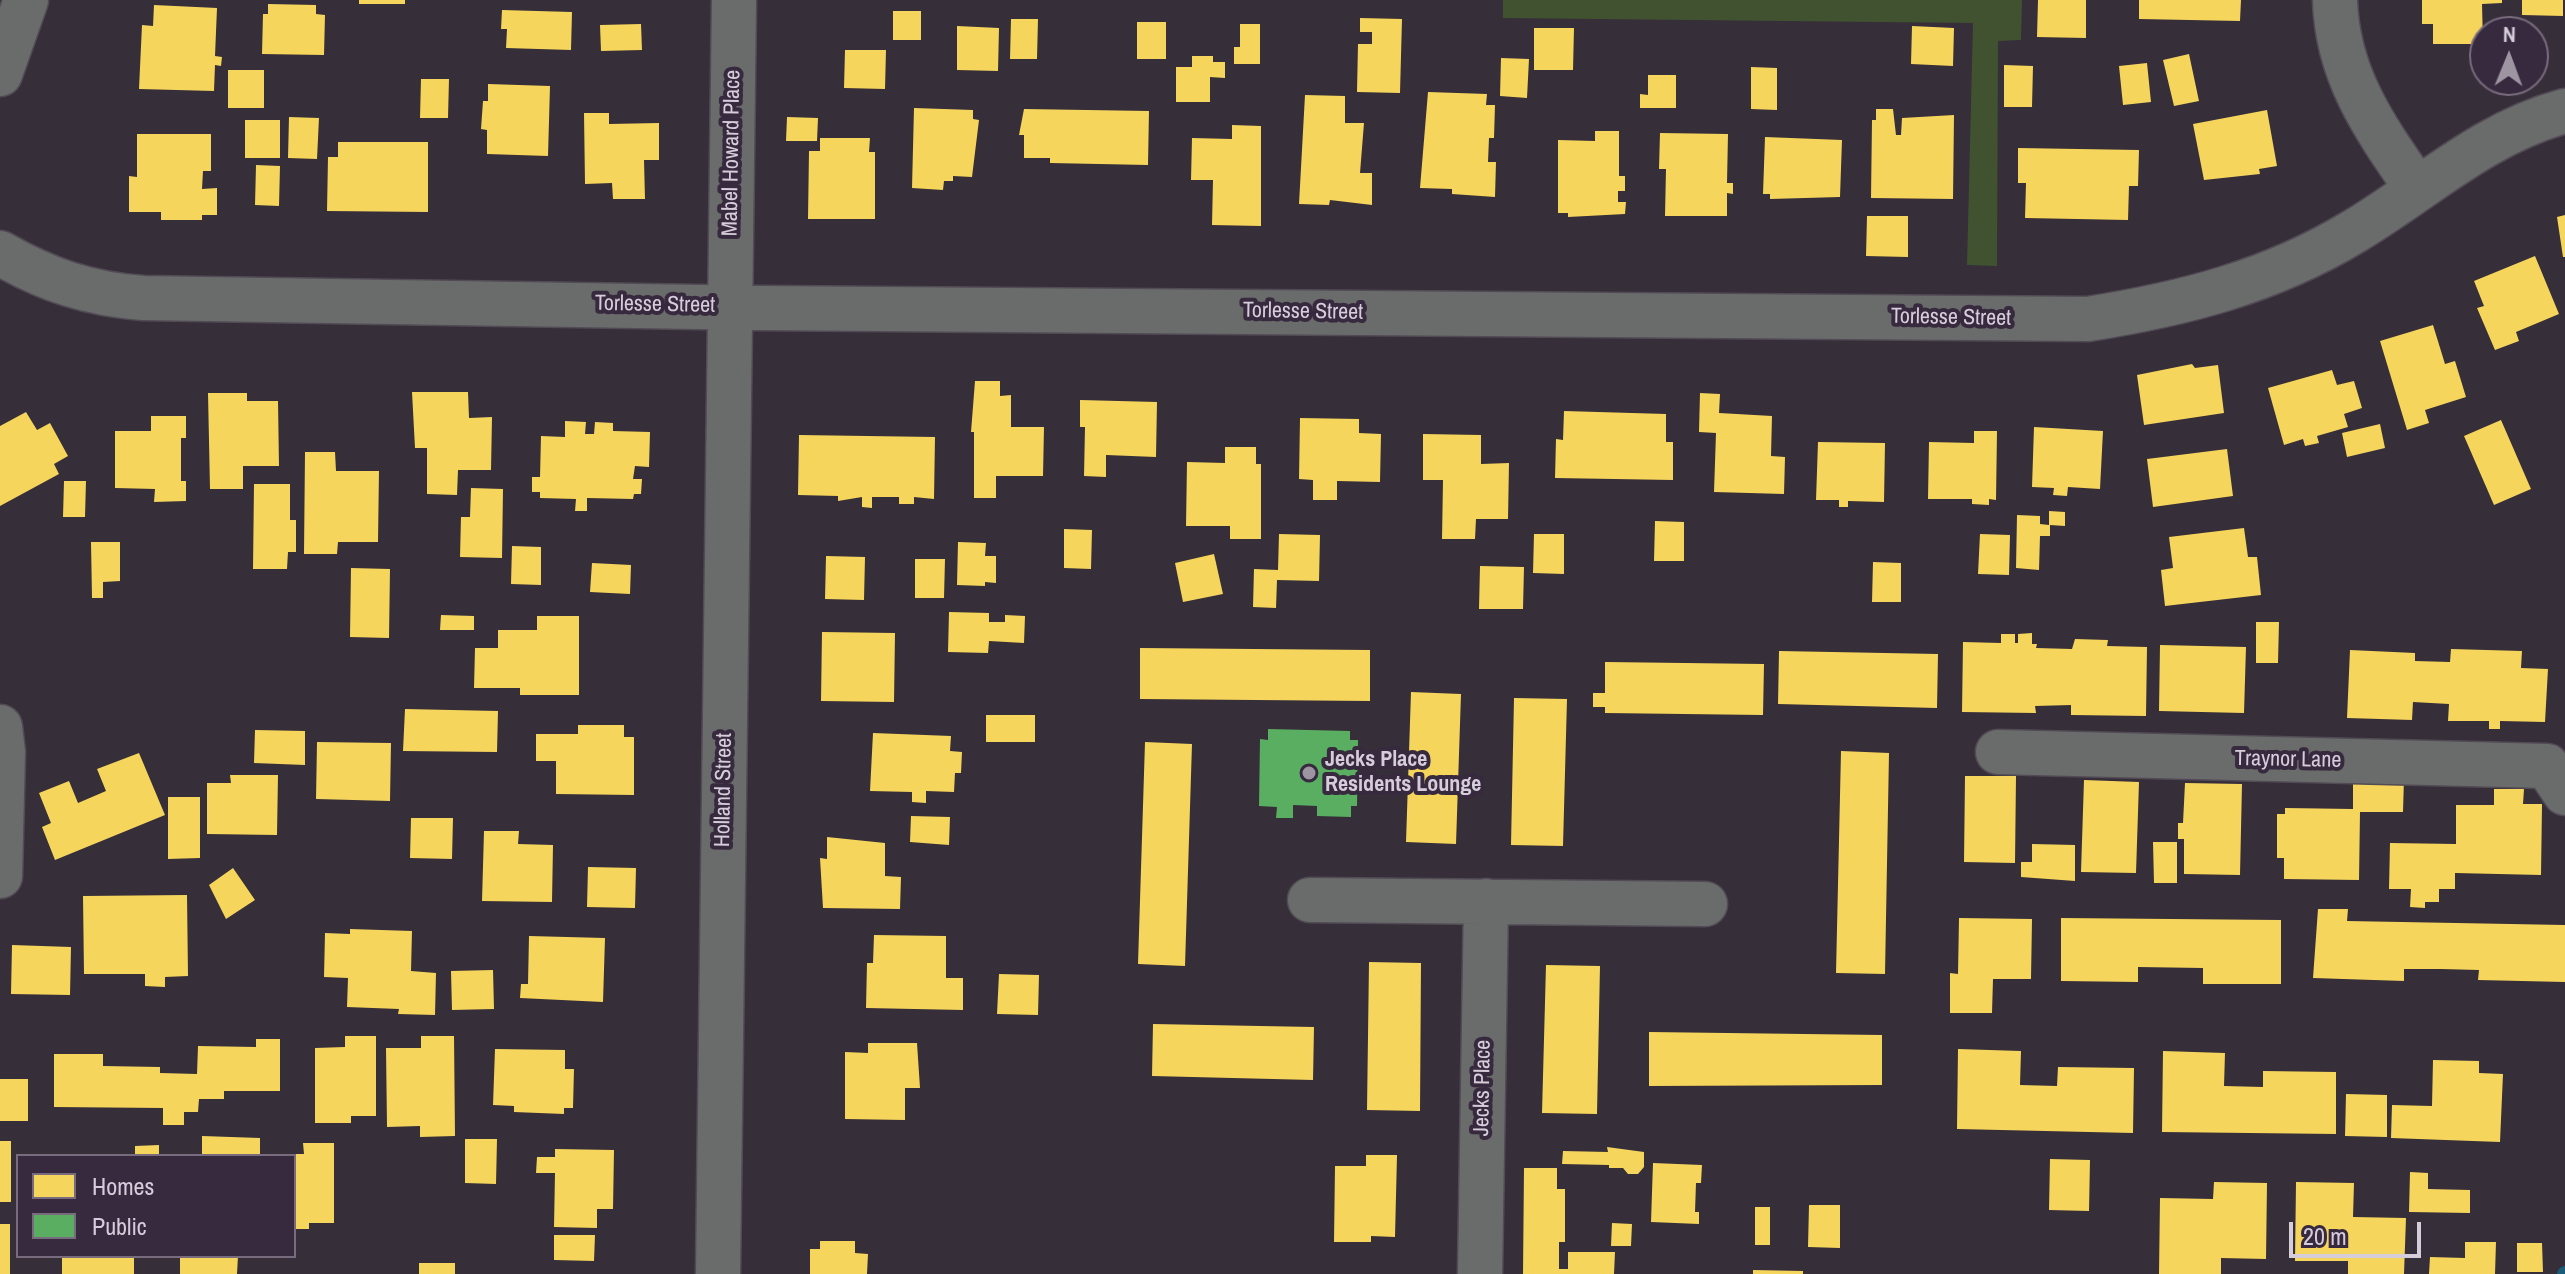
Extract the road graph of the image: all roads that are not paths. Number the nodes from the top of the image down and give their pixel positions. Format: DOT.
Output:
graph roads {
  1 [pos="26,0"];
  2 [pos="734,0"];
  3 [pos="2335,0"];
  4 [pos="0,74"];
  5 [pos="2565,111"];
  6 [pos="2416,187"];
  7 [pos="0,253"];
  8 [pos="731,306"];
  9 [pos="0,727"];
  10 [pos="1998,752"];
  11 [pos="2565,793"];
  12 [pos="0,876"];
  13 [pos="1310,900"];
  14 [pos="1486,901"];
  15 [pos="1705,904"];
  16 [pos="718,1274"];
  17 [pos="1480,1274"];
  1 -- 4 [label="street"];
  2 -- 8 [label="street, Mabel Howard Place"];
  3 -- 6 [label="street"];
  5 -- 6 [label="street, Torlesse Street"];
  6 -- 8 [label="street, Torlesse Street"];
  7 -- 8 [label="street, Torlesse Street"];
  8 -- 16 [label="street, Holland Street"];
  9 -- 12 [label="street"];
  10 -- 11 [label="street, Traynor Lane"];
  13 -- 14 [label="street"];
  14 -- 15 [label="street"];
  14 -- 17 [label="street, Jecks Place"];
}
